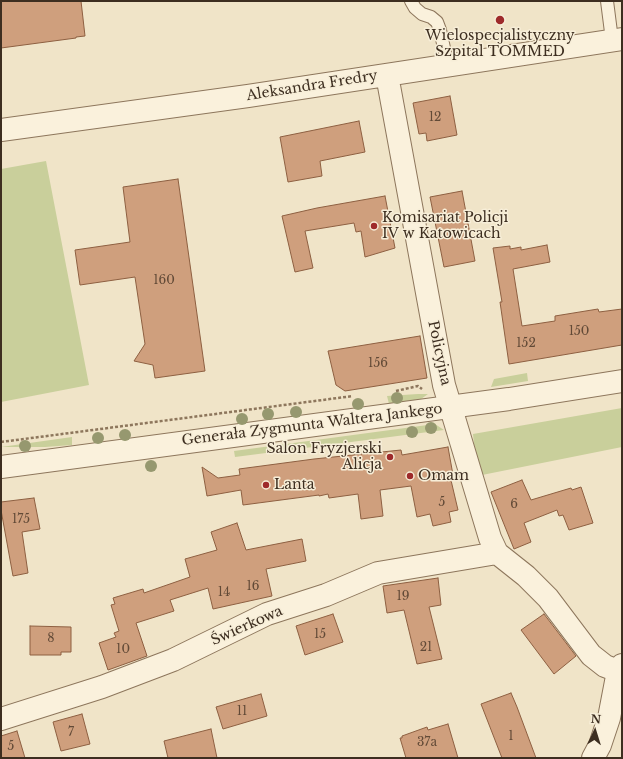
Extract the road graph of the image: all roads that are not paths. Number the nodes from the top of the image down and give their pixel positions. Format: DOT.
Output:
graph roads {
  1 [pos="411,1"];
  2 [pos="607,1"];
  3 [pos="617,40"];
  4 [pos="448,66"];
  5 [pos="387,75"];
  6 [pos="1,130"];
  7 [pos="622,381"];
  8 [pos="452,407"];
  9 [pos="1,467"];
  10 [pos="497,553"];
  11 [pos="620,668"];
  12 [pos="1,719"];
  13 [pos="594,758"];
  1 -- 4 [label="lane"];
  2 -- 3 [label="lane"];
  3 -- 4 [label="street, Aleksandra Fredry"];
  4 -- 5 [label="street, Aleksandra Fredry"];
  5 -- 6 [label="street, Aleksandra Fredry"];
  5 -- 8 [label="street, Policyjna"];
  7 -- 8 [label="street, Generała Zygmunta Waltera Jankego"];
  8 -- 9 [label="street, Generała Zygmunta Waltera Jankego"];
  8 -- 10 [label="street, Policyjna"];
  10 -- 11 [label="street, Policyjna"];
  10 -- 12 [label="street, Świerkowa"];
  11 -- 13 [label="street"];
}
